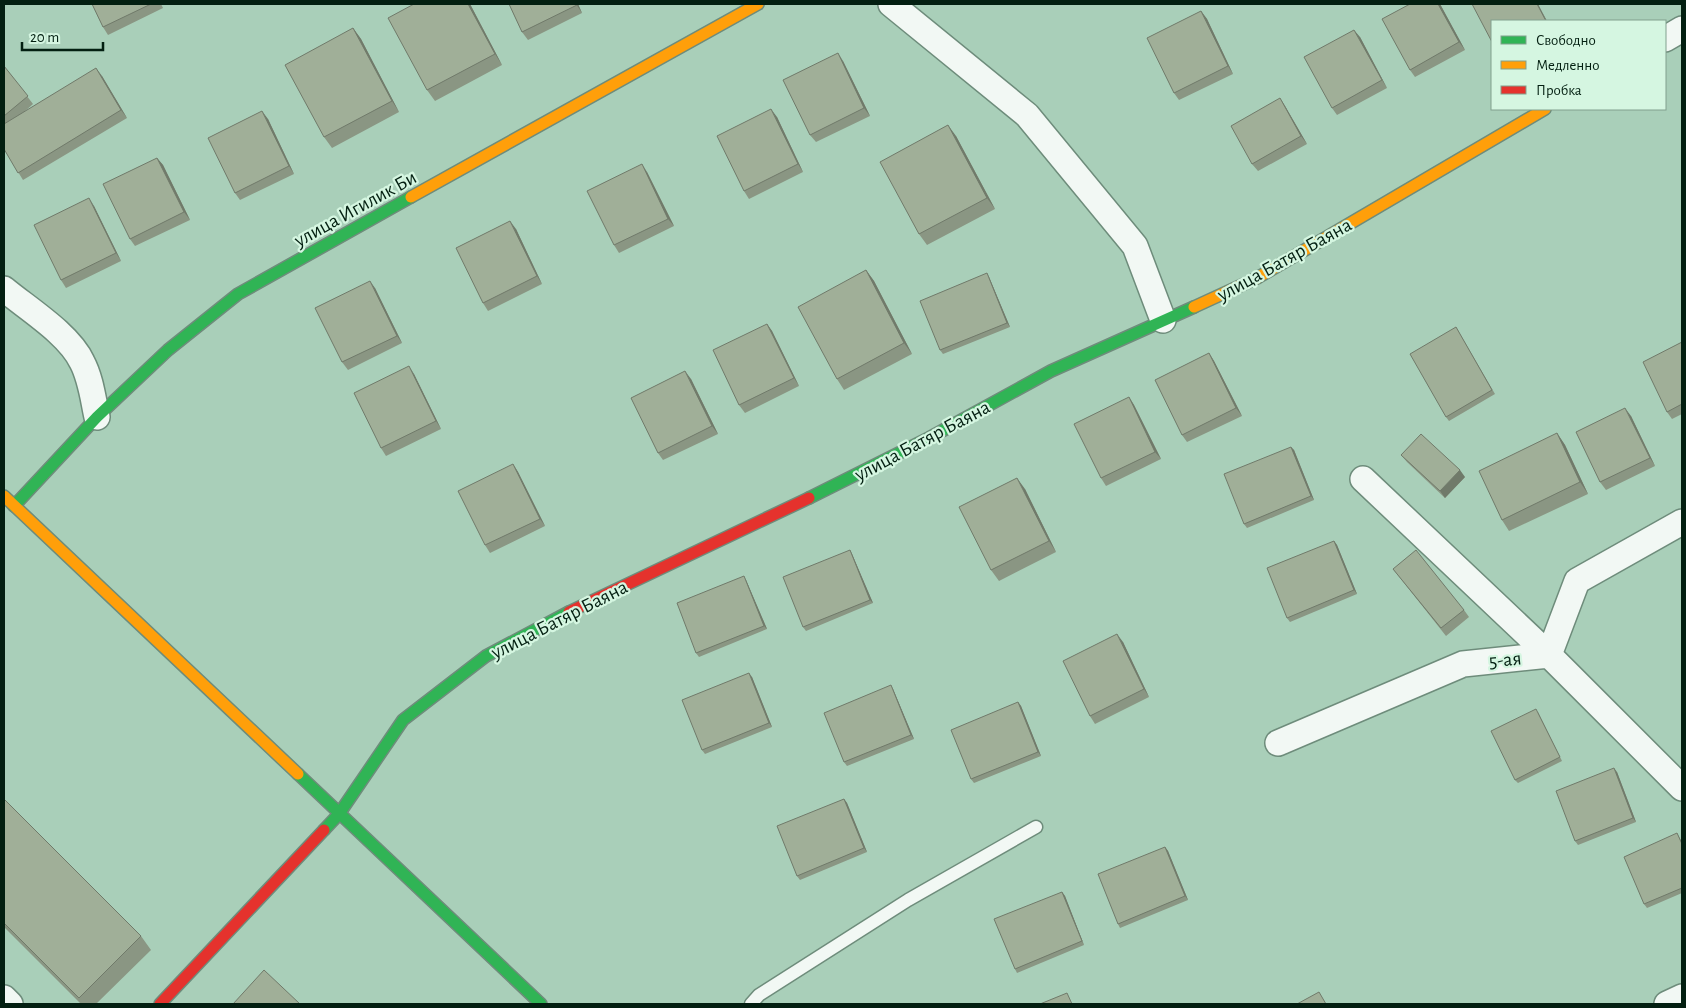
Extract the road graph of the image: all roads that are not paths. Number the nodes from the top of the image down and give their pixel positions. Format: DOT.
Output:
graph roads {
  1 [pos="758,4"];
  2 [pos="891,4"];
  3 [pos="1682,29"];
  4 [pos="1666,38"];
  5 [pos="1543,110"];
  6 [pos="4,290"];
  7 [pos="1163,320"];
  8 [pos="97,418"];
  9 [pos="1363,479"];
  10 [pos="4,496"];
  11 [pos="14,506"];
  12 [pos="1682,522"];
  13 [pos="1549,655"];
  14 [pos="1278,743"];
  15 [pos="1682,788"];
  16 [pos="339,814"];
  17 [pos="1036,827"];
  18 [pos="1682,997"];
  19 [pos="4,998"];
  20 [pos="10,1004"];
  21 [pos="160,1004"];
  22 [pos="542,1004"];
  23 [pos="751,1004"];
  24 [pos="1667,1004"];
  1 -- 8 [label="street, улица Игилик Би"];
  2 -- 7 [label="street"];
  3 -- 4 [label="street"];
  5 -- 7 [label="street, улица Батяр Баяна"];
  6 -- 8 [label="street"];
  7 -- 16 [label="street, улица Батяр Баяна"];
  8 -- 11 [label="street, улица Игилик Би"];
  9 -- 13 [label="street"];
  10 -- 11 [label="street"];
  11 -- 16 [label="street"];
  12 -- 13 [label="street, 5-ая"];
  13 -- 14 [label="street, 5-ая"];
  13 -- 15 [label="street"];
  16 -- 21 [label="street, улица Батяр Баяна"];
  16 -- 22 [label="street"];
  17 -- 23 [label="lane"];
  18 -- 24 [label="street"];
  19 -- 20 [label="street"];
}
